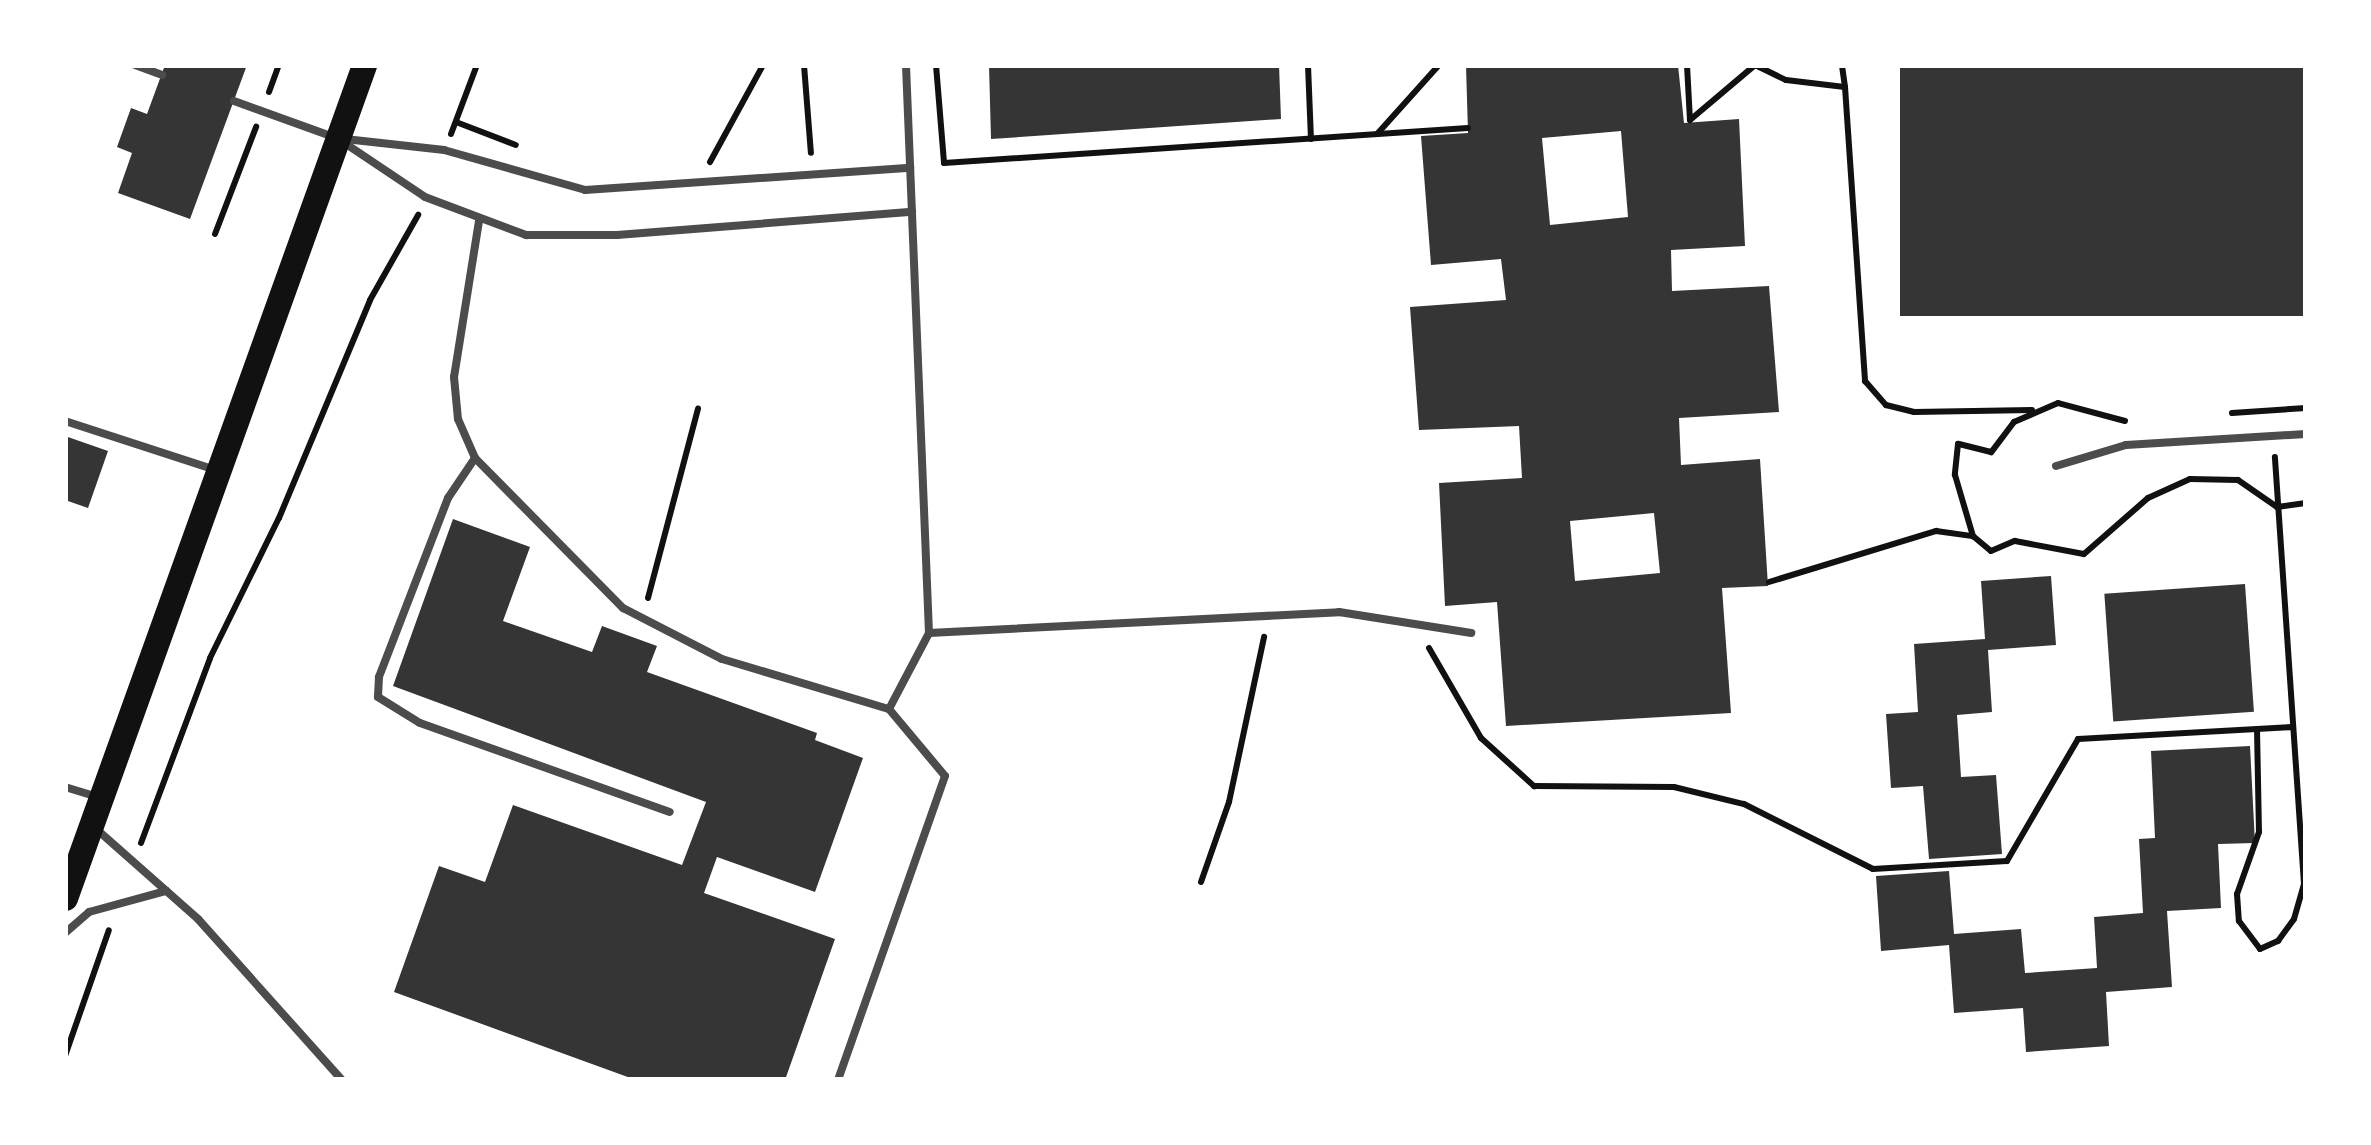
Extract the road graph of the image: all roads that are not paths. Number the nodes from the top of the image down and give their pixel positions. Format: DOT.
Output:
graph roads {
  1 [pos="135,65"];
  2 [pos="364,65"];
  3 [pos="906,65"];
  4 [pos="162,75"];
  5 [pos="234,100"];
  6 [pos="336,138"];
  7 [pos="910,168"];
  8 [pos="912,212"];
  9 [pos="480,221"];
  10 [pos="65,421"];
  11 [pos="2306,434"];
  12 [pos="475,458"];
  13 [pos="2056,466"];
  14 [pos="218,470"];
  15 [pos="929,633"];
  16 [pos="1471,634"];
  17 [pos="890,709"];
  18 [pos="65,787"];
  19 [pos="101,798"];
  20 [pos="670,812"];
  21 [pos="91,824"];
  22 [pos="166,891"];
  23 [pos="65,898"];
  24 [pos="65,933"];
  25 [pos="342,1080"];
  26 [pos="838,1080"];
  1 -- 4 [label="lane"];
  2 -- 6 [label="main road"];
  3 -- 7 [label="lane"];
  5 -- 6 [label="lane"];
  6 -- 7 [label="lane"];
  6 -- 9 [label="lane"];
  6 -- 14 [label="main road"];
  7 -- 8 [label="lane"];
  8 -- 9 [label="lane"];
  8 -- 15 [label="lane"];
  9 -- 12 [label="lane"];
  10 -- 14 [label="lane"];
  11 -- 13 [label="lane"];
  12 -- 17 [label="lane"];
  12 -- 20 [label="lane"];
  14 -- 19 [label="main road"];
  15 -- 16 [label="lane"];
  15 -- 17 [label="lane"];
  17 -- 26 [label="lane"];
  18 -- 19 [label="lane"];
  19 -- 21 [label="main road"];
  21 -- 22 [label="lane"];
  21 -- 23 [label="main road"];
  22 -- 24 [label="lane"];
  22 -- 25 [label="lane"];
}
